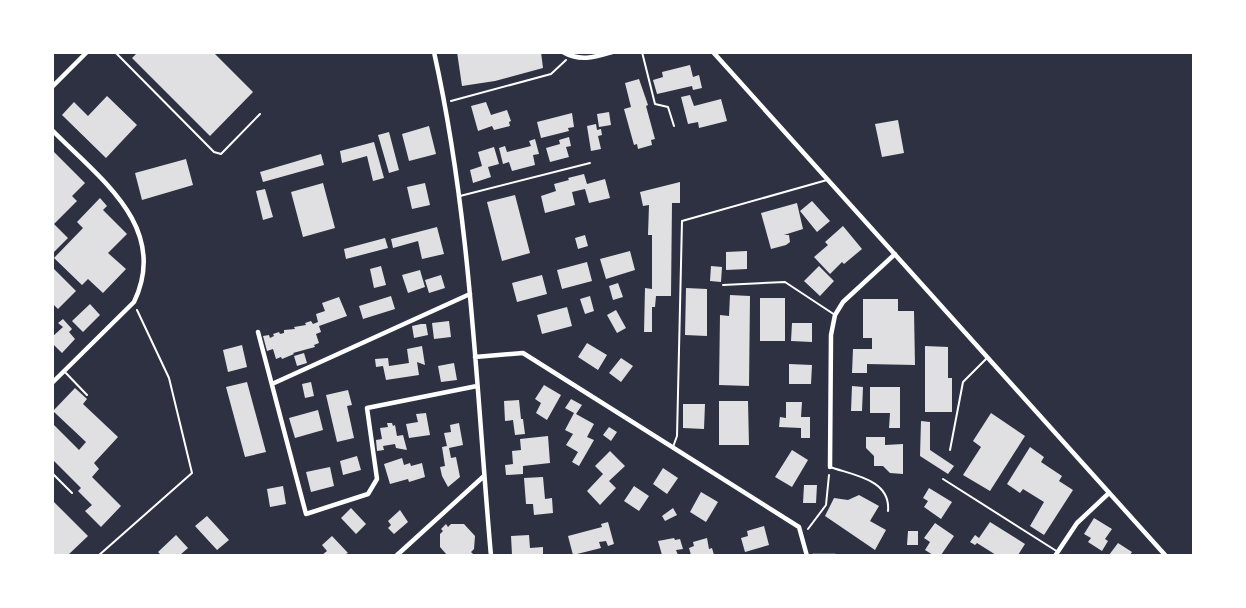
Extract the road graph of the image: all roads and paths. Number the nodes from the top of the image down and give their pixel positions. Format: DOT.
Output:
graph roads {
  1 [pos="87,52"];
  2 [pos="434,52"];
  3 [pos="563,52"];
  4 [pos="612,52"];
  5 [pos="642,52"];
  6 [pos="713,52"];
  7 [pos="116,53"];
  8 [pos="566,60"];
  9 [pos="52,87"];
  10 [pos="454,101"];
  11 [pos="260,114"];
  12 [pos="674,126"];
  13 [pos="52,130"];
  14 [pos="590,163"];
  15 [pos="827,180"];
  16 [pos="460,196"];
  17 [pos="895,254"];
  18 [pos="723,285"];
  19 [pos="470,294"];
  20 [pos="134,302"];
  21 [pos="835,315"];
  22 [pos="258,332"];
  23 [pos="475,357"];
  24 [pos="988,357"];
  25 [pos="64,371"];
  26 [pos="52,382"];
  27 [pos="272,384"];
  28 [pos="477,386"];
  29 [pos="87,395"];
  30 [pos="672,447"];
  31 [pos="950,450"];
  32 [pos="830,467"];
  33 [pos="52,473"];
  34 [pos="484,476"];
  35 [pos="943,479"];
  36 [pos="1109,493"];
  37 [pos="72,494"];
  38 [pos="888,511"];
  39 [pos="803,537"];
  40 [pos="1056,554"];
  41 [pos="98,555"];
  42 [pos="396,555"];
  43 [pos="491,555"];
  44 [pos="807,555"];
  45 [pos="813,555"];
  46 [pos="835,555"];
  47 [pos="1166,555"];
  1 -- 9 [label="street"];
  2 -- 16 [label="street"];
  3 -- 4 [label="street"];
  5 -- 12 [label="lane"];
  6 -- 15 [label="street"];
  7 -- 11 [label="lane"];
  8 -- 10 [label="path"];
  13 -- 20 [label="street"];
  14 -- 16 [label="lane"];
  15 -- 17 [label="street"];
  15 -- 30 [label="lane"];
  16 -- 19 [label="street"];
  17 -- 21 [label="street"];
  17 -- 24 [label="street"];
  18 -- 21 [label="lane"];
  19 -- 23 [label="street"];
  19 -- 27 [label="street"];
  20 -- 25 [label="street"];
  20 -- 41 [label="path"];
  21 -- 32 [label="street"];
  22 -- 27 [label="street"];
  23 -- 28 [label="street"];
  23 -- 30 [label="street"];
  24 -- 31 [label="lane"];
  24 -- 36 [label="street"];
  25 -- 26 [label="street"];
  25 -- 29 [label="lane"];
  27 -- 28 [label="street"];
  28 -- 34 [label="street"];
  30 -- 39 [label="street"];
  32 -- 38 [label="lane"];
  32 -- 39 [label="path"];
  33 -- 37 [label="lane"];
  34 -- 42 [label="street"];
  34 -- 43 [label="street"];
  35 -- 40 [label="lane"];
  36 -- 40 [label="street"];
  36 -- 47 [label="street"];
  39 -- 44 [label="street"];
  45 -- 46 [label="street"];
}
